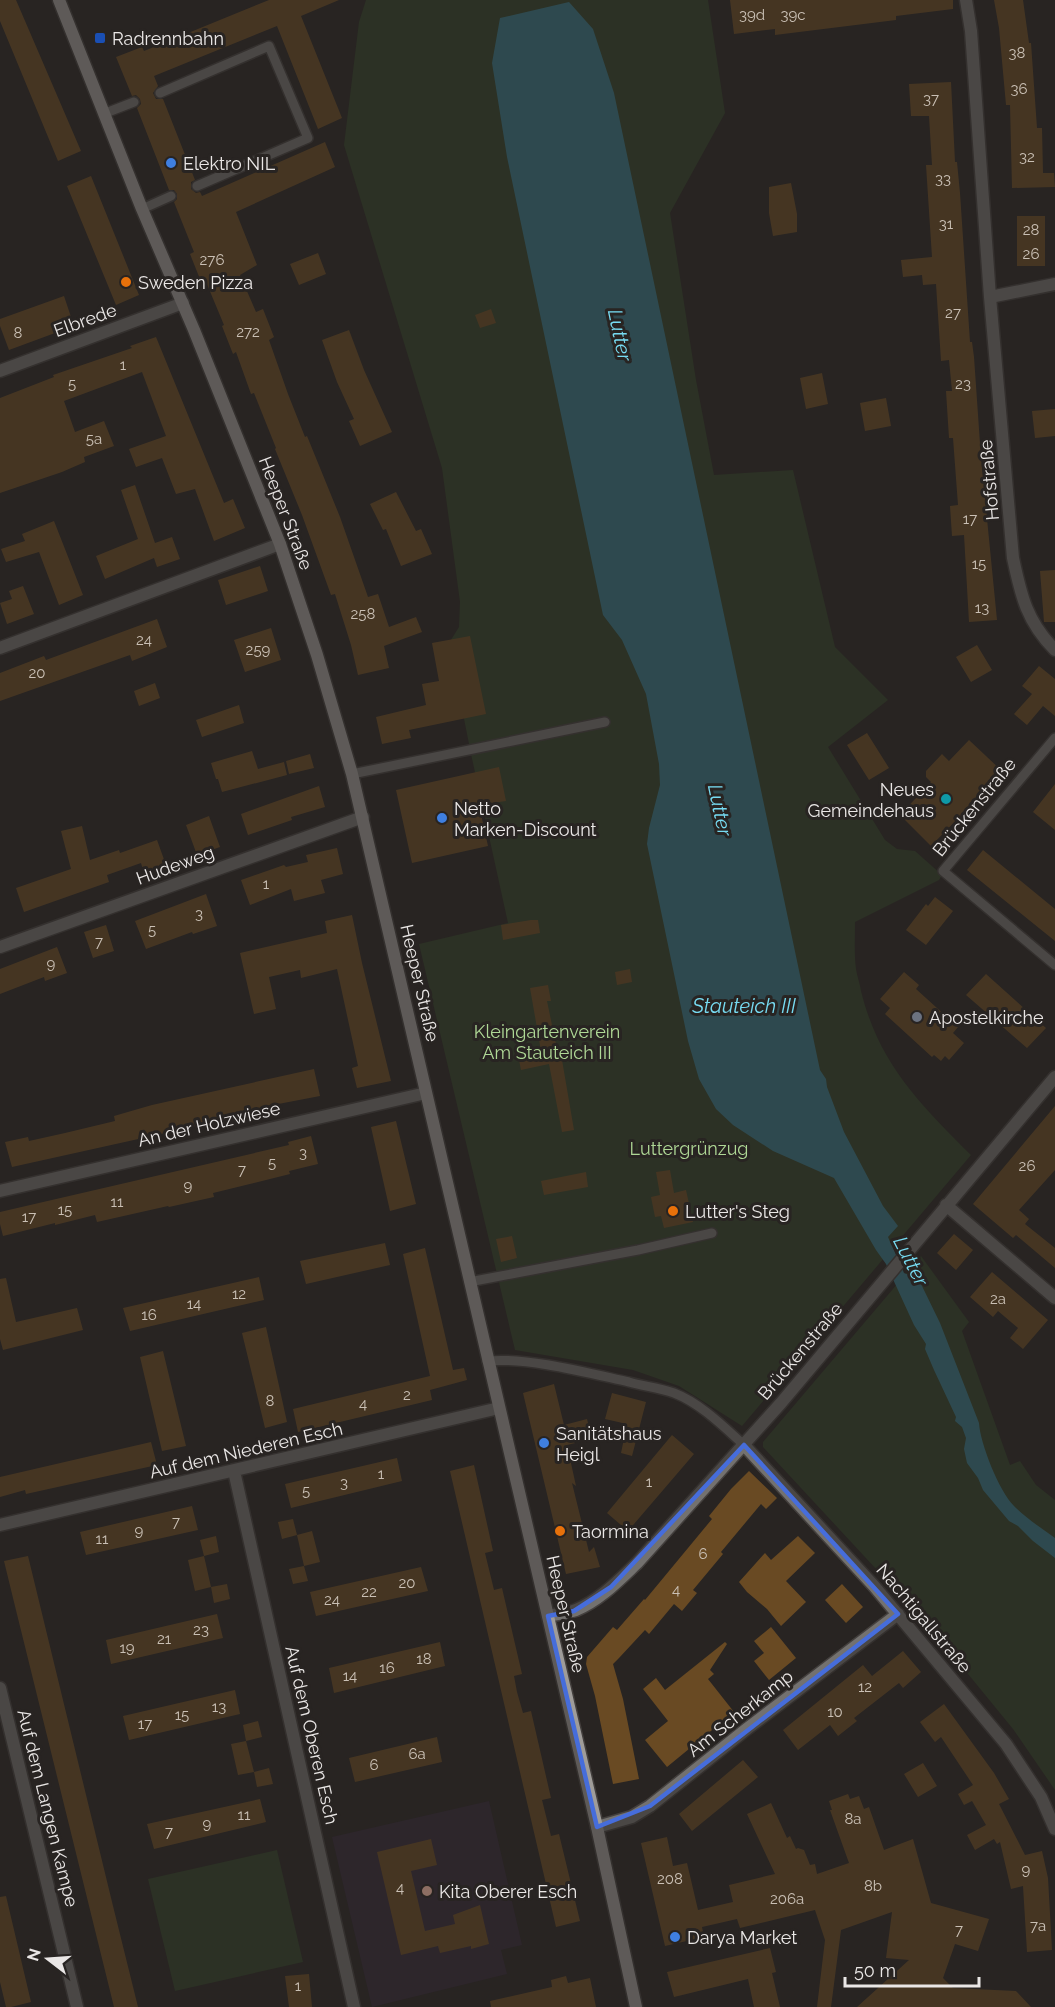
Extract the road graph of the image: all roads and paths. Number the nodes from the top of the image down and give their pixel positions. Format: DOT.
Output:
graph roads {
  1 [pos="59,0"];
  2 [pos="966,0"];
  3 [pos="160,93"];
  4 [pos="134,102"];
  5 [pos="103,114"];
  6 [pos="197,186"];
  7 [pos="171,196"];
  8 [pos="142,209"];
  9 [pos="1055,284"];
  10 [pos="990,297"];
  11 [pos="183,303"];
  12 [pos="0,371"];
  13 [pos="280,544"];
  14 [pos="0,648"];
  15 [pos="1055,650"];
  16 [pos="605,722"];
  17 [pos="1055,738"];
  18 [pos="352,774"];
  19 [pos="363,817"];
  20 [pos="0,947"];
  21 [pos="1055,965"];
  22 [pos="1055,1077"];
  23 [pos="426,1093"];
  24 [pos="0,1191"];
  25 [pos="946,1205"];
  26 [pos="712,1233"];
  27 [pos="470,1282"];
  28 [pos="1055,1298"];
  29 [pos="488,1361"];
  30 [pos="499,1408"];
  31 [pos="744,1446"];
  32 [pos="234,1471"];
  33 [pos="0,1524"];
  34 [pos="898,1614"];
  35 [pos="548,1616"];
  36 [pos="0,1688"];
  37 [pos="597,1827"];
  38 [pos="1055,1829"];
  39 [pos="77,2007"];
  40 [pos="354,2007"];
  41 [pos="636,2007"];
  1 -- 5 [label="main road, Heeper Straße"];
  2 -- 10 [label="street, Hofstraße"];
  3 -- 6 [label="lane"];
  4 -- 5 [label="lane"];
  5 -- 8 [label="main road, Heeper Straße"];
  7 -- 8 [label="lane"];
  8 -- 11 [label="main road, Heeper Straße"];
  9 -- 10 [label="street"];
  10 -- 15 [label="street, Hofstraße"];
  11 -- 12 [label="street, Elbrede"];
  11 -- 13 [label="main road, Heeper Straße"];
  13 -- 14 [label="street"];
  13 -- 18 [label="main road, Heeper Straße"];
  16 -- 18 [label="lane"];
  17 -- 21 [label="lane, Brückenstraße"];
  18 -- 19 [label="main road, Heeper Straße"];
  19 -- 20 [label="street, Hudeweg"];
  19 -- 23 [label="main road, Heeper Straße"];
  22 -- 25 [label="street, Brückenstraße"];
  23 -- 24 [label="street, An der Holzwiese"];
  23 -- 27 [label="main road, Heeper Straße"];
  25 -- 28 [label="street"];
  25 -- 31 [label="street, Brückenstraße"];
  26 -- 27 [label="lane"];
  27 -- 29 [label="main road, Heeper Straße"];
  29 -- 30 [label="main road, Heeper Straße"];
  29 -- 31 [label="lane"];
  30 -- 32 [label="street, Auf dem Niederen Esch"];
  30 -- 35 [label="main road, Heeper Straße"];
  31 -- 34 [label="street, Nachtigallstraße"];
  31 -- 35 [label="street, Brückenstraße"];
  32 -- 33 [label="street, Auf dem Niederen Esch"];
  32 -- 40 [label="street, Auf dem Oberen Esch"];
  34 -- 37 [label="street, Am Scherkamp"];
  34 -- 38 [label="street, Nachtigallstraße"];
  35 -- 37 [label="main road, Heeper Straße"];
  36 -- 39 [label="street, Auf dem Langen Kampe"];
  37 -- 41 [label="main road, Heeper Straße"];
}
